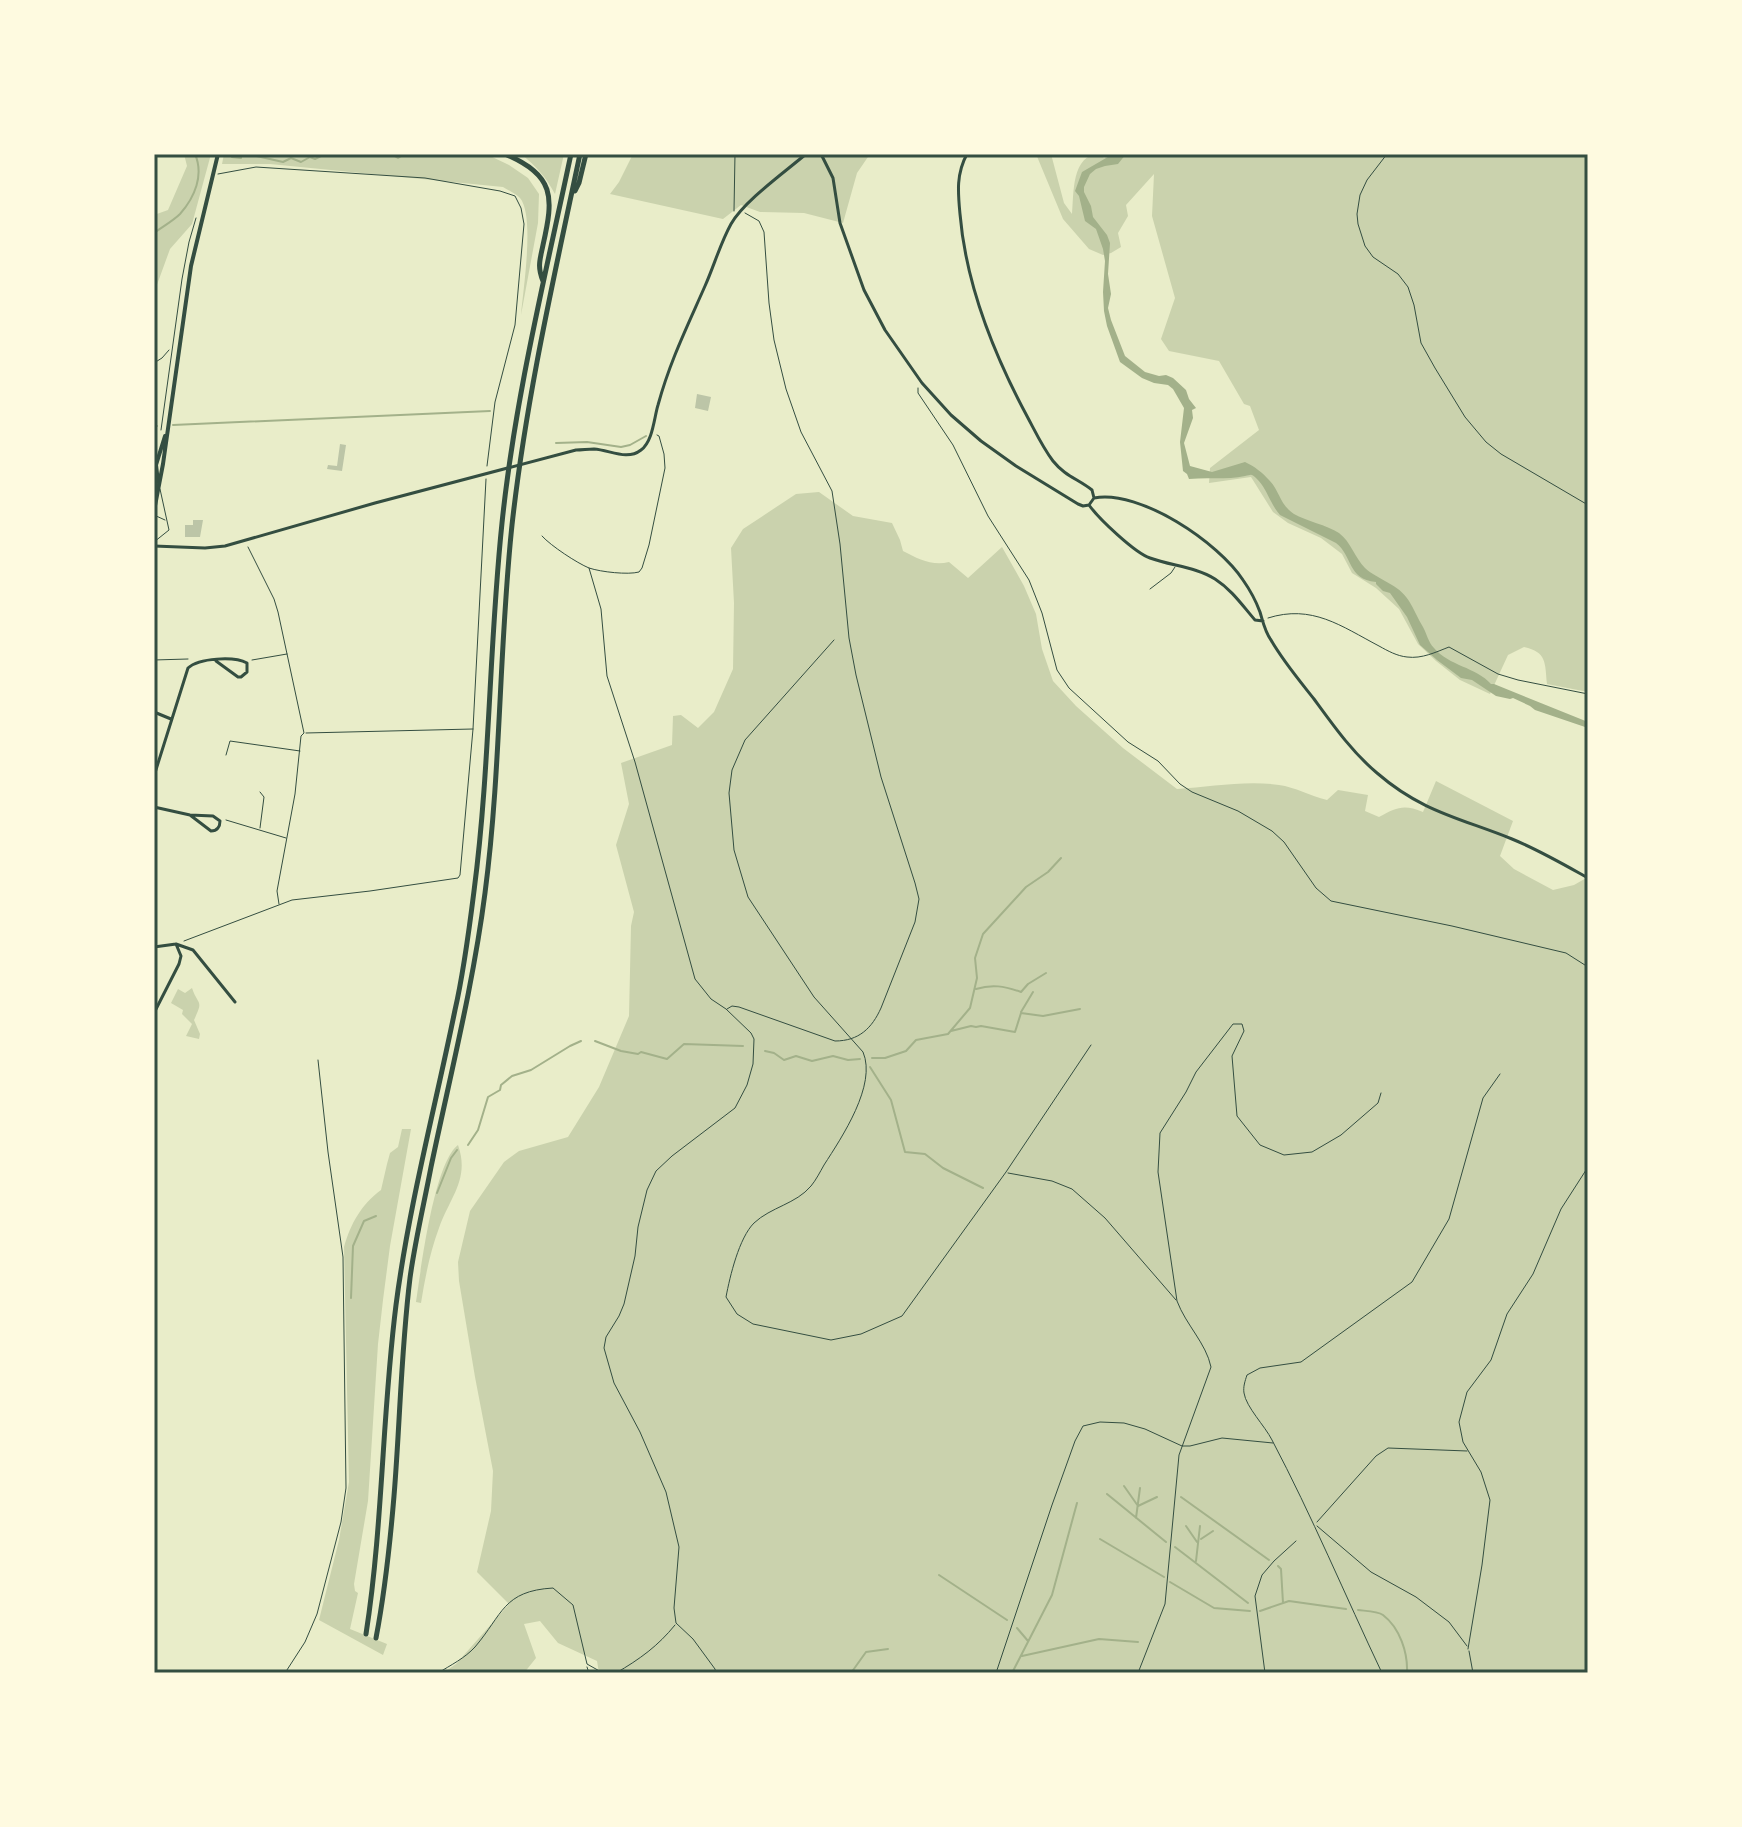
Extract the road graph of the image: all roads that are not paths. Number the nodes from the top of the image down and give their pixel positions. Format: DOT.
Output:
graph roads {
  1 [pos="218,154"];
  2 [pos="505,154"];
  3 [pos="571,154"];
  4 [pos="583,154"];
  5 [pos="806,154"];
  6 [pos="821,154"];
  7 [pos="967,154"];
  8 [pos="543,281"];
  9 [pos="159,484"];
  10 [pos="1094,498"];
  11 [pos="1089,505"];
  12 [pos="154,513"];
  13 [pos="167,522"];
  14 [pos="154,544"];
  15 [pos="1176,565"];
  16 [pos="1150,589"];
  17 [pos="1263,621"];
  18 [pos="216,661"];
  19 [pos="154,712"];
  20 [pos="171,719"];
  21 [pos="154,776"];
  22 [pos="154,807"];
  23 [pos="190,815"];
  24 [pos="1588,878"];
  25 [pos="176,944"];
  26 [pos="154,947"];
  27 [pos="235,1002"];
  28 [pos="154,1013"];
  29 [pos="366,1634"];
  30 [pos="376,1638"];
  1 -- 9 [label="main road"];
  2 -- 8 [label="highway"];
  3 -- 8 [label="highway"];
  4 -- 30 [label="highway"];
  5 -- 14 [label="street"];
  6 -- 11 [label="street"];
  7 -- 10 [label="street"];
  8 -- 29 [label="highway"];
  9 -- 12 [label="main road"];
  9 -- 13 [label="lane"];
  10 -- 11 [label="street"];
  10 -- 17 [label="street"];
  11 -- 15 [label="street"];
  12 -- 13 [label="lane"];
  13 -- 14 [label="lane"];
  15 -- 16 [label="lane"];
  15 -- 17 [label="street"];
  17 -- 24 [label="street"];
  18 -- 18 [label="street"];
  18 -- 20 [label="street"];
  19 -- 20 [label="street"];
  20 -- 21 [label="street"];
  22 -- 23 [label="street"];
  23 -- 23 [label="street"];
  25 -- 26 [label="street"];
  25 -- 27 [label="street"];
  25 -- 28 [label="street"];
}
